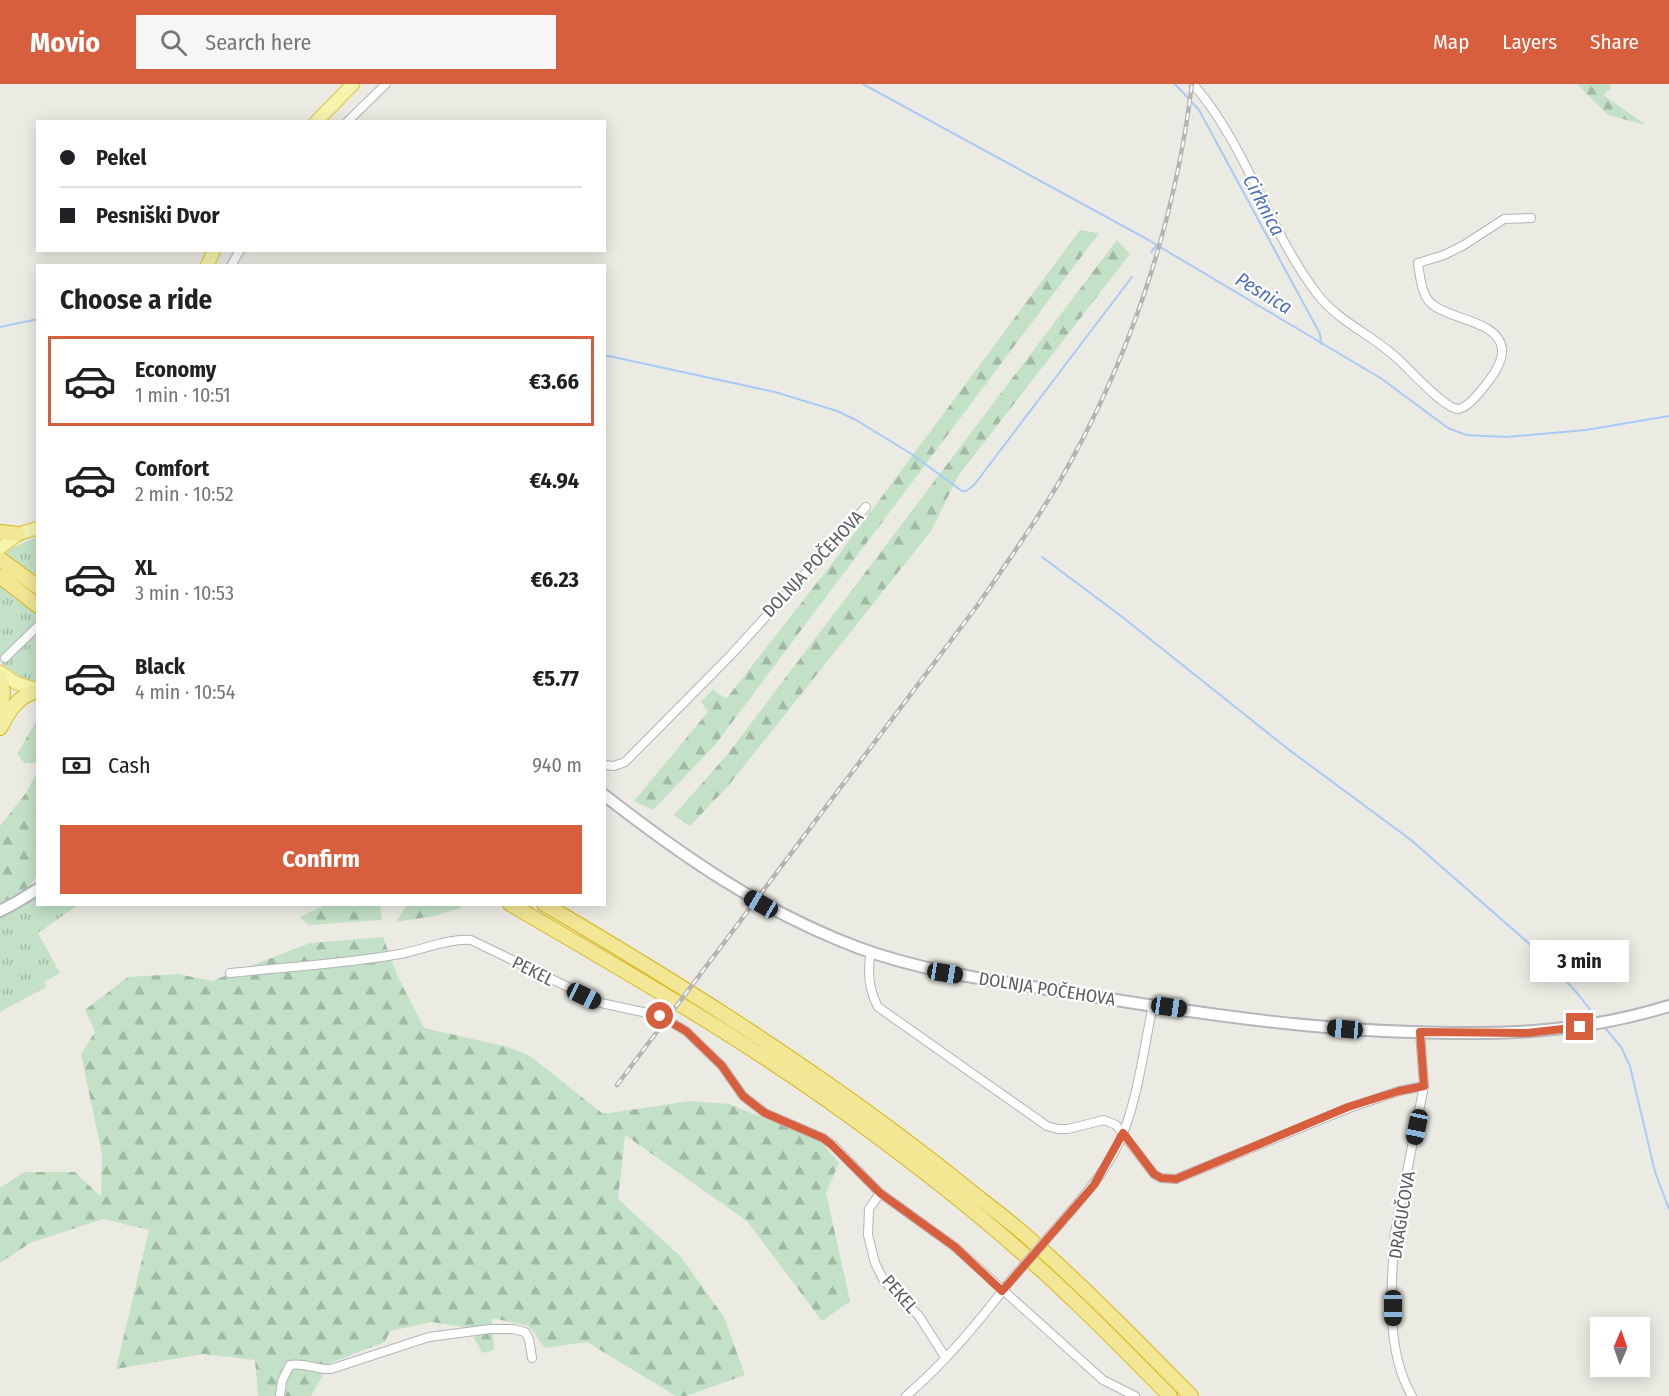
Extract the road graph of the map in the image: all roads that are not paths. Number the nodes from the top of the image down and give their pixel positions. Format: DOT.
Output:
graph roads {
  1 [pos="353,84"];
  2 [pos="386,84"];
  3 [pos="1193,84"];
  4 [pos="318,120"];
  5 [pos="349,120"];
  6 [pos="1531,218"];
  7 [pos="866,507"];
  8 [pos="36,529"];
  9 [pos="0,532"];
  10 [pos="18,534"];
  11 [pos="0,548"];
  12 [pos="0,559"];
  13 [pos="0,576"];
  14 [pos="36,586"];
  15 [pos="36,604"];
  16 [pos="36,628"];
  17 [pos="5,658"];
  18 [pos="0,672"];
  19 [pos="0,677"];
  20 [pos="36,690"];
  21 [pos="36,692"];
  22 [pos="0,707"];
  23 [pos="0,728"];
  24 [pos="606,765"];
  25 [pos="606,797"];
  26 [pos="36,889"];
  27 [pos="513,906"];
  28 [pos="547,906"];
  29 [pos="0,911"];
  30 [pos="871,952"];
  31 [pos="230,973"];
  32 [pos="1153,1005"];
  33 [pos="1669,1006"];
  34 [pos="1420,1032"];
  35 [pos="1424,1086"];
  36 [pos="1123,1133"];
  37 [pos="880,1193"];
  38 [pos="1002,1291"];
  39 [pos="945,1357"];
  40 [pos="532,1358"];
  41 [pos="280,1396"];
  42 [pos="906,1396"];
  43 [pos="1135,1396"];
  44 [pos="1170,1396"];
  45 [pos="1191,1396"];
  46 [pos="1412,1396"];
  1 -- 4 [label="main road"];
  2 -- 5 [label="street"];
  3 -- 6 [label="street"];
  7 -- 24 [label="street, DOLNJA POČEHOVA"];
  8 -- 10 [label="main road"];
  9 -- 10 [label="highway"];
  10 -- 11 [label="main road"];
  12 -- 14 [label="highway"];
  13 -- 15 [label="highway"];
  16 -- 17 [label="street"];
  18 -- 20 [label="main road"];
  19 -- 22 [label="highway"];
  21 -- 23 [label="highway"];
  25 -- 30 [label="main road, DOLNJA POČEHOVA"];
  26 -- 29 [label="main road"];
  27 -- 44 [label="highway"];
  28 -- 45 [label="highway"];
  30 -- 32 [label="main road, DOLNJA POČEHOVA"];
  30 -- 36 [label="street"];
  31 -- 37 [label="street, PEKEL"];
  32 -- 34 [label="main road, DOLNJA POČEHOVA"];
  32 -- 36 [label="street"];
  33 -- 34 [label="main road, DOLNJA POČEHOVA"];
  34 -- 35 [label="street, DRAGUČOVA"];
  35 -- 36 [label="street"];
  35 -- 46 [label="street, DRAGUČOVA"];
  36 -- 38 [label="street, bridge"];
  37 -- 38 [label="street, PEKEL"];
  37 -- 39 [label="street, PEKEL"];
  38 -- 39 [label="street"];
  38 -- 43 [label="street, PEKEL"];
  39 -- 42 [label="street"];
  40 -- 41 [label="street"];
}
